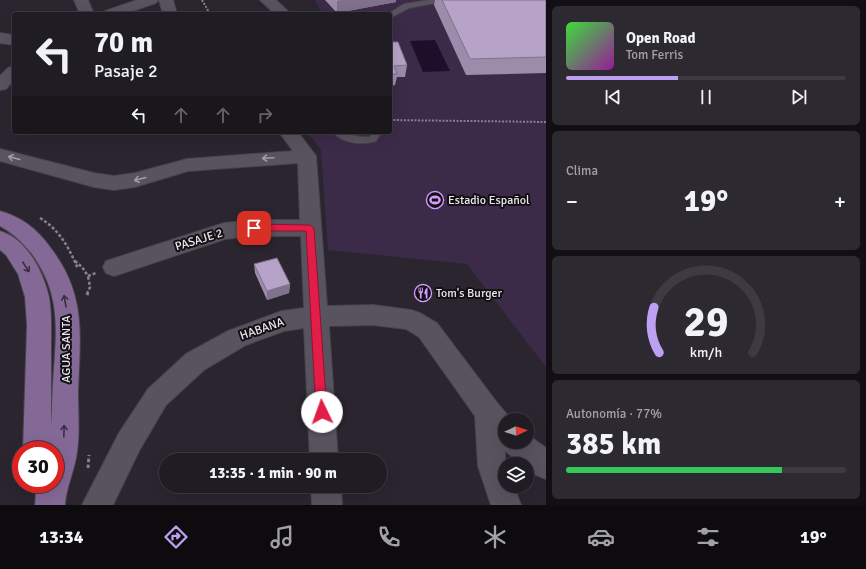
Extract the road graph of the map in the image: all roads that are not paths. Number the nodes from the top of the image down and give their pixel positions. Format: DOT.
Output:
graph roads {
  1 [pos="81,0"];
  2 [pos="151,0"];
  3 [pos="166,0"];
  4 [pos="267,0"];
  5 [pos="441,0"];
  6 [pos="86,12"];
  7 [pos="116,12"];
  8 [pos="169,12"];
  9 [pos="282,12"];
  10 [pos="392,15"];
  11 [pos="0,38"];
  12 [pos="12,40"];
  13 [pos="12,72"];
  14 [pos="0,85"];
  15 [pos="290,134"];
  16 [pos="342,134"];
  17 [pos="376,134"];
  18 [pos="0,155"];
  19 [pos="307,156"];
  20 [pos="0,218"];
  21 [pos="310,228"];
  22 [pos="0,239"];
  23 [pos="114,267"];
  24 [pos="317,316"];
  25 [pos="496,422"];
  26 [pos="37,441"];
  27 [pos="64,441"];
  28 [pos="524,449"];
  29 [pos="324,453"];
  30 [pos="546,465"];
  31 [pos="326,493"];
  32 [pos="97,505"];
  33 [pos="327,505"];
  34 [pos="506,505"];
  1 -- 6 [label="street"];
  2 -- 7 [label="street"];
  3 -- 8 [label="street"];
  4 -- 9 [label="street"];
  5 -- 10 [label="lane"];
  11 -- 12 [label="street"];
  13 -- 14 [label="street"];
  15 -- 19 [label="street"];
  16 -- 17 [label="lane"];
  19 -- 18 [label="street, one-way"];
  19 -- 21 [label="street"];
  27 -- 20 [label="main road, AGUA SANTA, one-way"];
  21 -- 23 [label="street, PASAJE 2"];
  21 -- 24 [label="street"];
  22 -- 26 [label="main road, one-way"];
  24 -- 25 [label="street, HABANA"];
  24 -- 29 [label="street"];
  24 -- 32 [label="street, HABANA"];
  25 -- 34 [label="street"];
  28 -- 30 [label="street"];
  31 -- 33 [label="street"];
}
